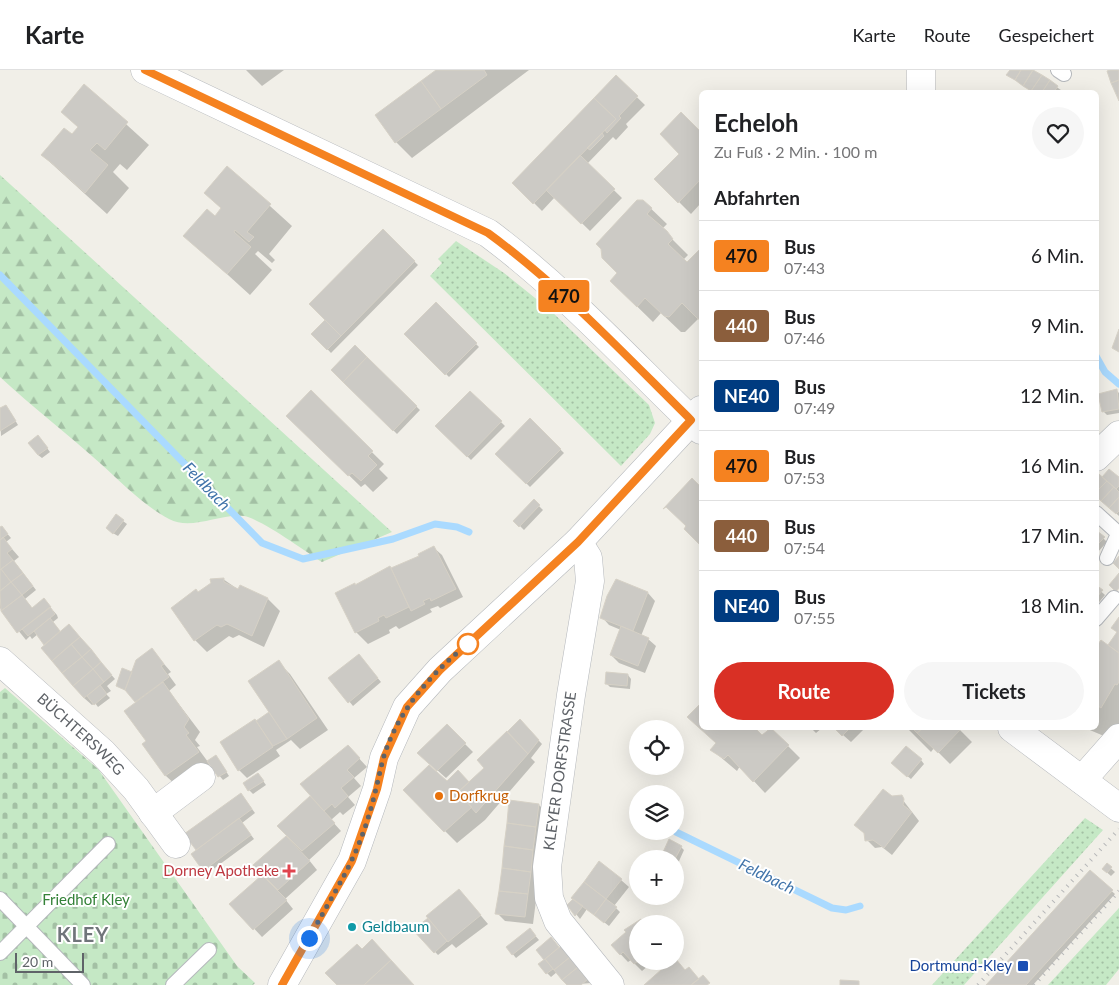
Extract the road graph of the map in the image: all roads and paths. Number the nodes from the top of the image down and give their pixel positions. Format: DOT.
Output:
graph roads {
  1 [pos="145,70"];
  2 [pos="921,70"];
  3 [pos="920,90"];
  4 [pos="698,420"];
  5 [pos="1099,516"];
  6 [pos="1118,532"];
  7 [pos="578,542"];
  8 [pos="1107,558"];
  9 [pos="1114,598"];
  10 [pos="1099,616"];
  11 [pos="0,661"];
  12 [pos="1015,730"];
  13 [pos="1119,738"];
  14 [pos="201,777"];
  15 [pos="1082,780"];
  16 [pos="1119,808"];
  17 [pos="153,813"];
  18 [pos="108,844"];
  19 [pos="176,844"];
  20 [pos="0,899"];
  21 [pos="27,927"];
  22 [pos="209,950"];
  23 [pos="0,953"];
  24 [pos="83,985"];
  25 [pos="173,985"];
  26 [pos="282,985"];
  27 [pos="610,985"];
  1 -- 4 [label="street"];
  2 -- 3 [label="street"];
  4 -- 7 [label="street"];
  5 -- 6 [label="lane"];
  6 -- 8 [label="lane"];
  7 -- 26 [label="street"];
  7 -- 27 [label="street, KLEYER DORFSTRASSE"];
  9 -- 10 [label="lane"];
  11 -- 17 [label="street, BÜCHTERSWEG"];
  12 -- 15 [label="street"];
  13 -- 15 [label="street"];
  14 -- 17 [label="street"];
  15 -- 16 [label="street"];
  17 -- 19 [label="street, BÜCHTERSWEG"];
  18 -- 21 [label="lane"];
  20 -- 21 [label="lane"];
  21 -- 23 [label="lane"];
  21 -- 24 [label="lane"];
  22 -- 25 [label="lane"];
}
